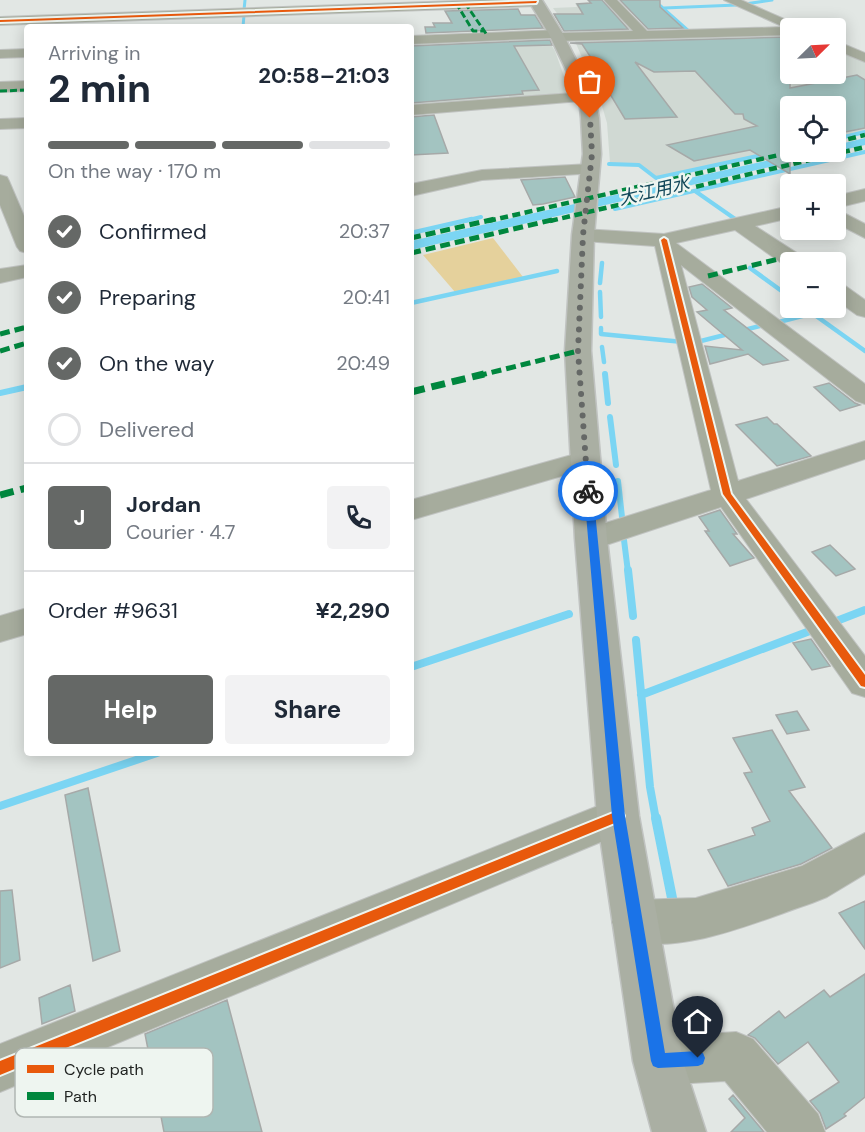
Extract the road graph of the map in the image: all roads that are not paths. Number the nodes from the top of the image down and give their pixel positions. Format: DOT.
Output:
graph roads {
  1 [pos="94,0"];
  2 [pos="166,0"];
  3 [pos="610,0"];
  4 [pos="759,0"];
  5 [pos="535,1"];
  6 [pos="775,2"];
  7 [pos="737,3"];
  8 [pos="339,4"];
  9 [pos="239,6"];
  10 [pos="0,21"];
  11 [pos="160,21"];
  12 [pos="780,21"];
  13 [pos="83,22"];
  14 [pos="237,24"];
  15 [pos="342,24"];
  16 [pos="780,31"];
  17 [pos="644,35"];
  18 [pos="557,36"];
  19 [pos="414,40"];
  20 [pos="865,46"];
  21 [pos="846,47"];
  22 [pos="846,49"];
  23 [pos="24,53"];
  24 [pos="0,54"];
  25 [pos="865,58"];
  26 [pos="24,86"];
  27 [pos="0,87"];
  28 [pos="587,97"];
  29 [pos="414,110"];
  30 [pos="24,123"];
  31 [pos="0,124"];
  32 [pos="590,169"];
  33 [pos="414,189"];
  34 [pos="2,191"];
  35 [pos="24,192"];
  36 [pos="865,195"];
  37 [pos="846,200"];
  38 [pos="780,214"];
  39 [pos="585,215"];
  40 [pos="846,221"];
  41 [pos="738,224"];
  42 [pos="865,232"];
  43 [pos="24,240"];
  44 [pos="665,245"];
  45 [pos="780,252"];
  46 [pos="24,272"];
  47 [pos="0,276"];
  48 [pos="846,297"];
  49 [pos="865,310"];
  50 [pos="865,396"];
  51 [pos="865,450"];
  52 [pos="586,460"];
  53 [pos="728,494"];
  54 [pos="414,509"];
  55 [pos="591,539"];
  56 [pos="24,622"];
  57 [pos="0,628"];
  58 [pos="865,683"];
  59 [pos="618,816"];
  60 [pos="865,852"];
  61 [pos="634,922"];
  62 [pos="49,1048"];
  63 [pos="658,1061"];
  64 [pos="15,1062"];
  65 [pos="0,1068"];
  66 [pos="679,1132"];
  67 [pos="800,1132"];
  1 -- 13 [label="street"];
  2 -- 11 [label="street"];
  3 -- 17 [label="street"];
  4 -- 7 [label="street"];
  5 -- 8 [label="street"];
  5 -- 18 [label="main road"];
  6 -- 7 [label="street"];
  7 -- 12 [label="street"];
  8 -- 9 [label="street"];
  8 -- 15 [label="street"];
  9 -- 11 [label="street"];
  9 -- 14 [label="street"];
  10 -- 13 [label="street"];
  11 -- 13 [label="street"];
  16 -- 17 [label="street"];
  17 -- 18 [label="street"];
  18 -- 19 [label="street"];
  18 -- 28 [label="main road"];
  20 -- 21 [label="street"];
  22 -- 25 [label="street"];
  23 -- 24 [label="street"];
  26 -- 27 [label="street"];
  28 -- 29 [label="street"];
  28 -- 32 [label="main road"];
  30 -- 31 [label="street"];
  32 -- 33 [label="street"];
  32 -- 39 [label="main road"];
  34 -- 35 [label="street"];
  34 -- 43 [label="street"];
  36 -- 37 [label="street"];
  38 -- 41 [label="street"];
  39 -- 44 [label="street"];
  39 -- 52 [label="main road"];
  40 -- 42 [label="street"];
  41 -- 44 [label="street"];
  41 -- 45 [label="street"];
  44 -- 50 [label="street"];
  44 -- 53 [label="street"];
  46 -- 47 [label="street"];
  48 -- 49 [label="street"];
  51 -- 53 [label="street"];
  52 -- 54 [label="street"];
  52 -- 55 [label="main road"];
  53 -- 55 [label="street"];
  53 -- 58 [label="street"];
  55 -- 59 [label="main road"];
  56 -- 57 [label="street"];
  59 -- 61 [label="main road"];
  59 -- 62 [label="street"];
  60 -- 61 [label="street"];
  61 -- 63 [label="main road"];
  63 -- 66 [label="main road"];
  63 -- 67 [label="street"];
  64 -- 65 [label="street"];
}
